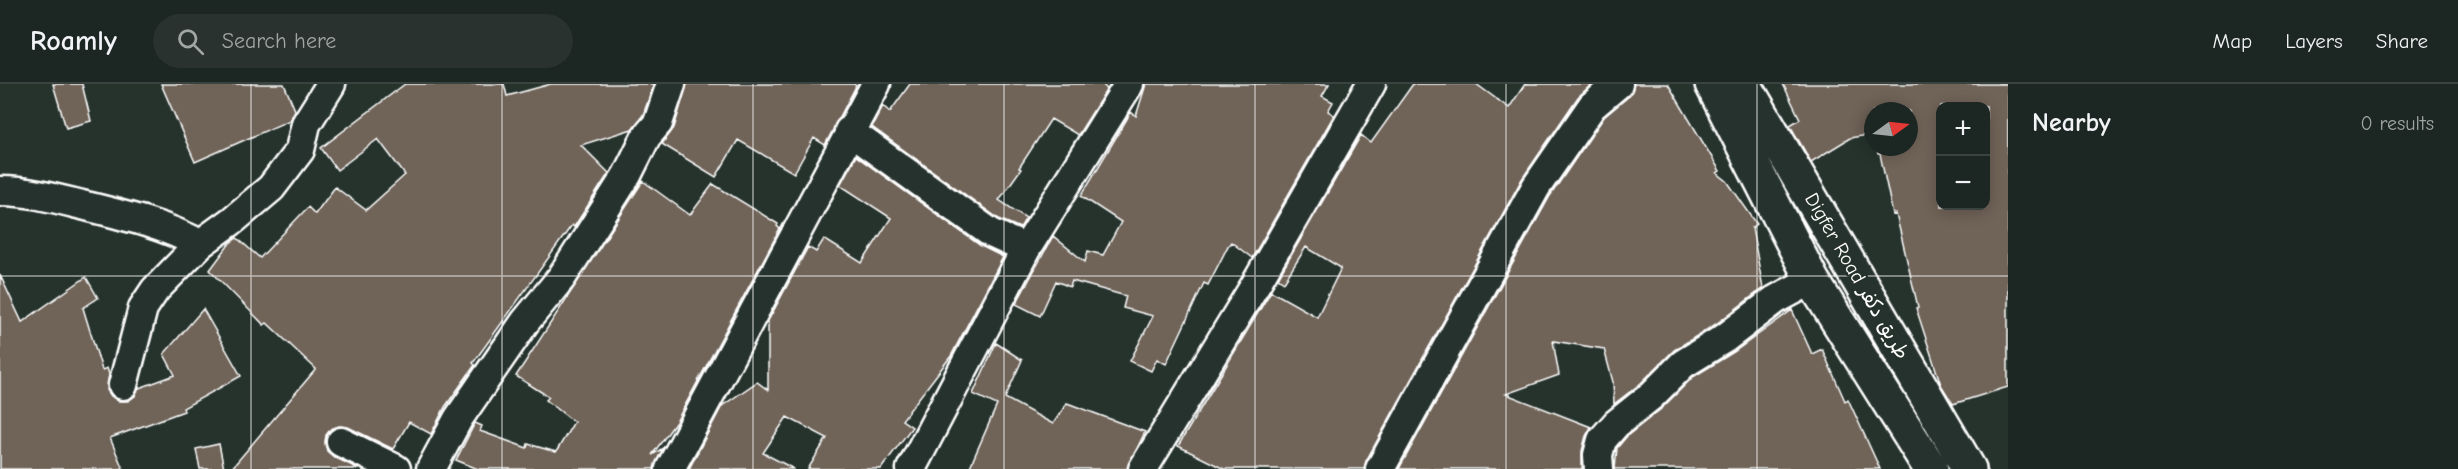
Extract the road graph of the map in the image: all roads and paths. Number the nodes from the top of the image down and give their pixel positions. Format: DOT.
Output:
graph roads {
  1 [pos="331,84"];
  2 [pos="671,84"];
  3 [pos="876,84"];
  4 [pos="1129,84"];
  5 [pos="1371,84"];
  6 [pos="1618,84"];
  7 [pos="1712,84"];
  8 [pos="1744,84"];
  9 [pos="849,131"];
  10 [pos="0,191"];
  11 [pos="200,244"];
  12 [pos="1026,249"];
  13 [pos="1812,280"];
  14 [pos="123,385"];
  15 [pos="341,442"];
  16 [pos="396,469"];
  17 [pos="431,469"];
  18 [pos="670,469"];
  19 [pos="911,469"];
  20 [pos="1143,469"];
  21 [pos="1380,469"];
  22 [pos="1599,469"];
  23 [pos="1931,469"];
  24 [pos="1970,469"];
  1 -- 11 [label="street"];
  2 -- 17 [label="street"];
  3 -- 9 [label="street"];
  4 -- 12 [label="street"];
  5 -- 20 [label="street"];
  6 -- 21 [label="street"];
  7 -- 13 [label="street, Digfer Road طريق دكفر"];
  8 -- 24 [label="street, Digfer Road طريق دكفر"];
  9 -- 12 [label="street"];
  9 -- 18 [label="street"];
  10 -- 11 [label="street"];
  11 -- 14 [label="street"];
  12 -- 19 [label="street"];
  13 -- 22 [label="street"];
  13 -- 23 [label="street, Digfer Road طريق دكفر"];
  15 -- 16 [label="street"];
}
